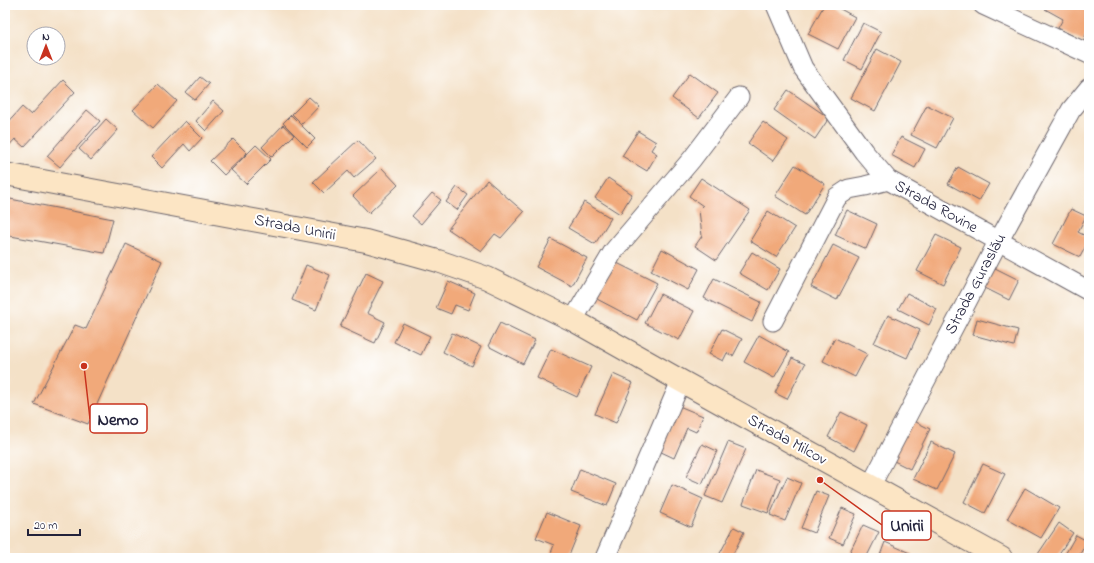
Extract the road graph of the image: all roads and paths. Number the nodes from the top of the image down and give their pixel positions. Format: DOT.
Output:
graph roads {
  1 [pos="776,5"];
  2 [pos="983,5"];
  3 [pos="1089,54"];
  4 [pos="1089,88"];
  5 [pos="739,97"];
  6 [pos="5,174"];
  7 [pos="888,180"];
  8 [pos="998,242"];
  9 [pos="1089,291"];
  10 [pos="573,320"];
  11 [pos="773,321"];
  12 [pos="681,381"];
  13 [pos="871,486"];
  14 [pos="605,558"];
  15 [pos="1001,558"];
  1 -- 7 [label="street, Strada Rovine"];
  2 -- 3 [label="street"];
  4 -- 8 [label="street, Strada Guraslău"];
  5 -- 10 [label="street"];
  6 -- 10 [label="main road, Strada Unirii"];
  7 -- 8 [label="street, Strada Rovine"];
  7 -- 11 [label="street"];
  8 -- 9 [label="street, Strada Rovine"];
  8 -- 13 [label="street, Strada Guraslău"];
  10 -- 12 [label="main road, Strada Milcov"];
  12 -- 13 [label="main road, Strada Milcov"];
  12 -- 14 [label="street"];
  13 -- 15 [label="main road, Strada Milcov"];
}
